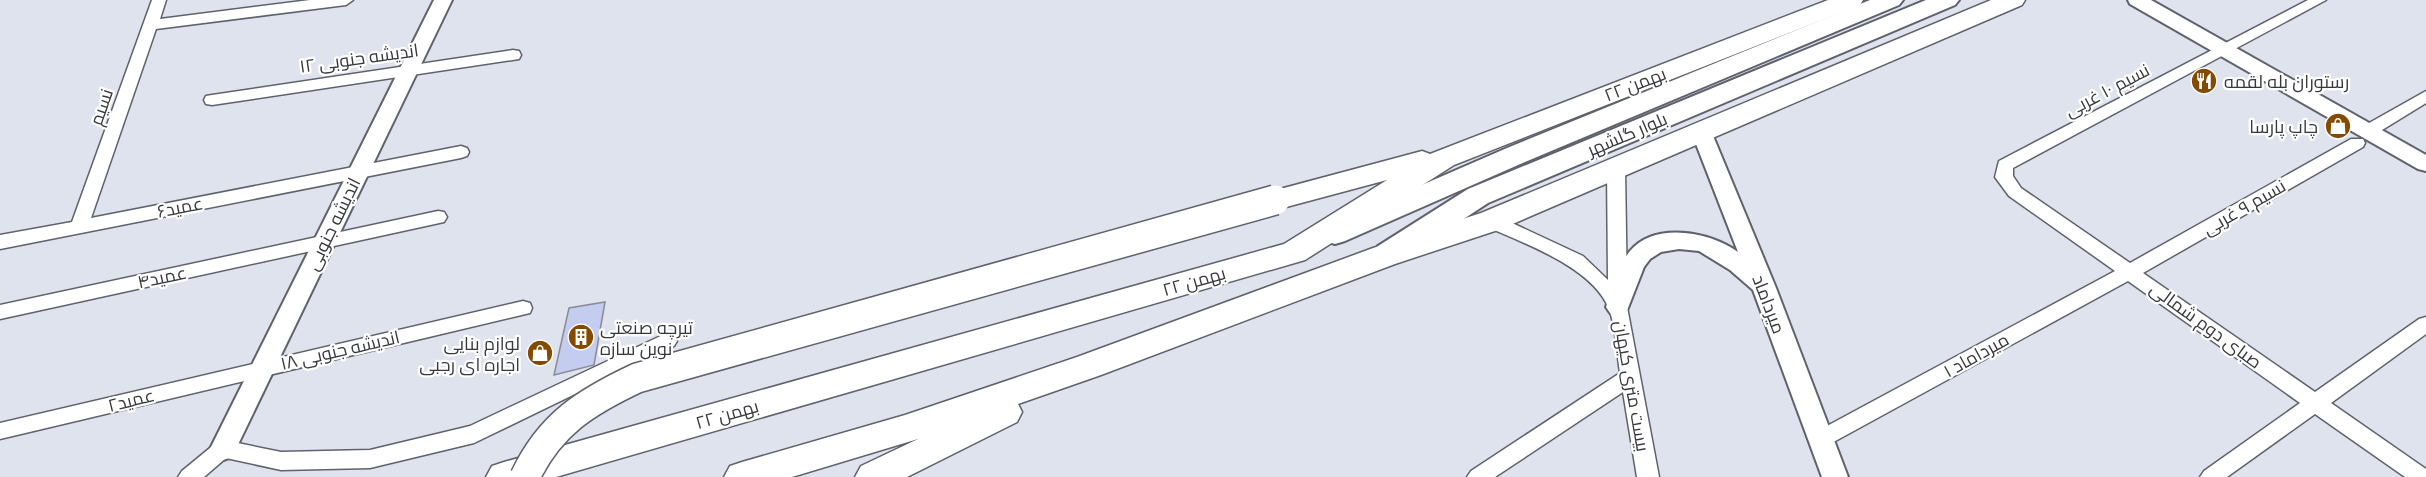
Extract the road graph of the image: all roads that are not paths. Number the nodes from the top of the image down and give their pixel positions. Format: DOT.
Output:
graph roads {
  1 [pos="159,0"];
  2 [pos="346,0"];
  3 [pos="443,0"];
  4 [pos="1851,0"];
  5 [pos="1891,0"];
  6 [pos="1947,0"];
  7 [pos="2013,0"];
  8 [pos="2137,0"];
  9 [pos="2319,0"];
  10 [pos="150,25"];
  11 [pos="2227,49"];
  12 [pos="513,55"];
  13 [pos="409,70"];
  14 [pos="2426,96"];
  15 [pos="212,100"];
  16 [pos="1701,131"];
  17 [pos="2362,137"];
  18 [pos="1462,150"];
  19 [pos="461,152"];
  20 [pos="2426,164"];
  21 [pos="2005,165"];
  22 [pos="1616,169"];
  23 [pos="359,172"];
  24 [pos="1485,208"];
  25 [pos="438,217"];
  26 [pos="79,226"];
  27 [pos="0,242"];
  28 [pos="324,242"];
  29 [pos="1293,252"];
  30 [pos="2131,271"];
  31 [pos="1764,288"];
  32 [pos="1618,307"];
  33 [pos="523,308"];
  34 [pos="0,312"];
  35 [pos="2426,324"];
  36 [pos="667,341"];
  37 [pos="1135,348"];
  38 [pos="263,368"];
  39 [pos="1630,377"];
  40 [pos="2316,404"];
  41 [pos="0,431"];
  42 [pos="1821,440"];
  43 [pos="223,449"];
  44 [pos="189,477"];
  45 [pos="504,477"];
  46 [pos="525,477"];
  47 [pos="742,477"];
  48 [pos="873,477"];
  49 [pos="1478,477"];
  50 [pos="1648,477"];
  51 [pos="1835,477"];
  52 [pos="2211,477"];
  53 [pos="2421,477"];
  1 -- 10 [label="street, نسیم"];
  2 -- 10 [label="street"];
  3 -- 13 [label="street, اندیشه جنوبی"];
  4 -- 18 [label="highway, ۲۲ بهمن"];
  5 -- 29 [label="main road"];
  6 -- 24 [label="main road, بلوار گلشهر"];
  7 -- 16 [label="highway"];
  8 -- 11 [label="street"];
  9 -- 11 [label="street, نسیم ۱۰ غربی"];
  10 -- 26 [label="street, نسیم"];
  11 -- 17 [label="street"];
  11 -- 21 [label="street, نسیم ۱۰ غربی"];
  12 -- 13 [label="street, اندیشه جنوبی ۱۲"];
  13 -- 15 [label="street, اندیشه جنوبی ۱۲"];
  13 -- 23 [label="street, اندیشه جنوبی"];
  14 -- 17 [label="street, نسیم ۹ غربی"];
  16 -- 22 [label="highway"];
  16 -- 31 [label="street, میرداماد"];
  17 -- 20 [label="street"];
  17 -- 30 [label="street, نسیم ۹ غربی"];
  18 -- 29 [label="highway, ۲۲ بهمن"];
  18 -- 46 [label="highway, bridge"];
  19 -- 23 [label="street, عمید۶"];
  21 -- 30 [label="street, صبای دوم شمالی"];
  22 -- 24 [label="highway"];
  22 -- 32 [label="street"];
  23 -- 26 [label="street, عمید۶"];
  23 -- 28 [label="street, اندیشه جنوبی"];
  24 -- 32 [label="street, بیست متری کیهان"];
  24 -- 37 [label="highway"];
  25 -- 28 [label="street, عمید۴"];
  26 -- 27 [label="street, عمید۶"];
  28 -- 34 [label="street, عمید۴"];
  28 -- 38 [label="street, اندیشه جنوبی"];
  29 -- 45 [label="highway, ۲۲ بهمن"];
  30 -- 40 [label="street, صبای دوم شمالی"];
  30 -- 42 [label="street, میرداماد ۱"];
  31 -- 32 [label="street"];
  31 -- 42 [label="street, میرداماد"];
  32 -- 39 [label="street, بیست متری کیهان"];
  33 -- 38 [label="street, اندیشه جنوبی ۱۸"];
  35 -- 40 [label="street"];
  36 -- 43 [label="street"];
  37 -- 47 [label="highway"];
  37 -- 48 [label="highway"];
  38 -- 41 [label="street, عمید۲"];
  38 -- 43 [label="street, اندیشه جنوبی"];
  39 -- 49 [label="street"];
  39 -- 50 [label="street, بیست متری کیهان"];
  40 -- 52 [label="street"];
  40 -- 53 [label="street, صبای دوم شمالی"];
  42 -- 51 [label="street, میرداماد"];
  43 -- 44 [label="street"];
}
